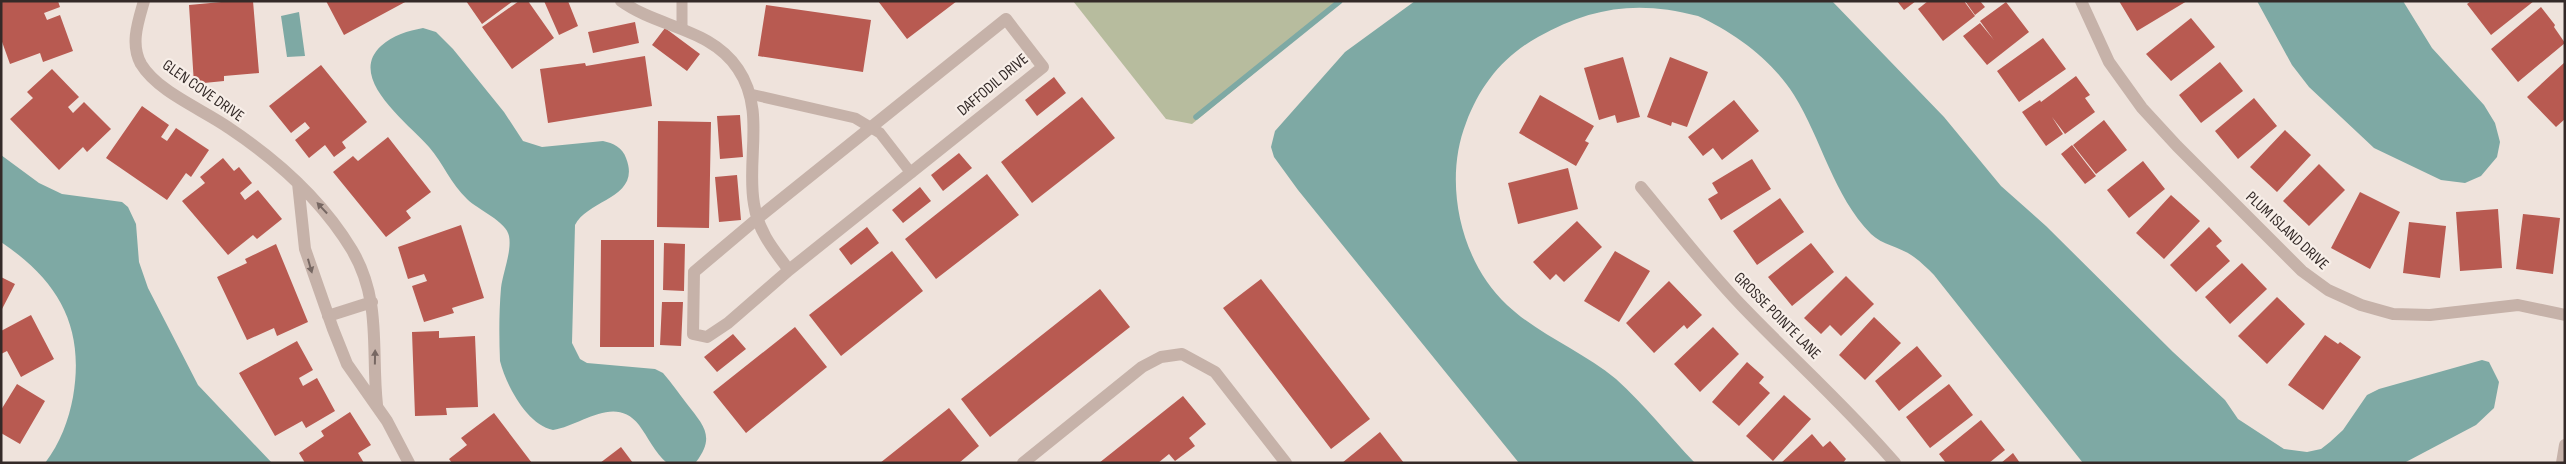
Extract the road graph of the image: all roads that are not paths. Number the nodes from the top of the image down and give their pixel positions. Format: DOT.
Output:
graph roads {
  1 [pos="144,1"];
  2 [pos="621,1"];
  3 [pos="682,1"];
  4 [pos="2081,1"];
  5 [pos="682,28"];
  6 [pos="750,94"];
  7 [pos="870,127"];
  8 [pos="911,173"];
  9 [pos="298,183"];
  10 [pos="1641,187"];
  11 [pos="758,218"];
  12 [pos="789,270"];
  13 [pos="372,302"];
  14 [pos="2565,315"];
  15 [pos="328,316"];
  16 [pos="377,405"];
  17 [pos="2565,445"];
  18 [pos="409,463"];
  19 [pos="1023,463"];
  20 [pos="1286,463"];
  21 [pos="1895,463"];
  22 [pos="2562,463"];
  1 -- 9 [label="street, GLEN COVE DRIVE"];
  2 -- 5 [label="street"];
  3 -- 5 [label="lane"];
  4 -- 14 [label="street, PLUM ISLAND DRIVE"];
  5 -- 6 [label="street"];
  6 -- 7 [label="lane"];
  6 -- 11 [label="street"];
  7 -- 8 [label="lane"];
  7 -- 8 [label="street, DAFFODIL DRIVE"];
  7 -- 11 [label="street, DAFFODIL DRIVE"];
  8 -- 12 [label="street, DAFFODIL DRIVE"];
  13 -- 9 [label="street, GLEN COVE DRIVE, one-way"];
  9 -- 15 [label="street, GLEN COVE DRIVE, one-way"];
  10 -- 21 [label="street, GROSSE POINTE LANE"];
  11 -- 12 [label="street"];
  11 -- 12 [label="street, DAFFODIL DRIVE"];
  13 -- 15 [label="street"];
  16 -- 13 [label="street, GLEN COVE DRIVE, one-way"];
  15 -- 16 [label="street, GLEN COVE DRIVE"];
  16 -- 18 [label="street, GLEN COVE DRIVE"];
  17 -- 22 [label="street"];
  19 -- 20 [label="street"];
}
